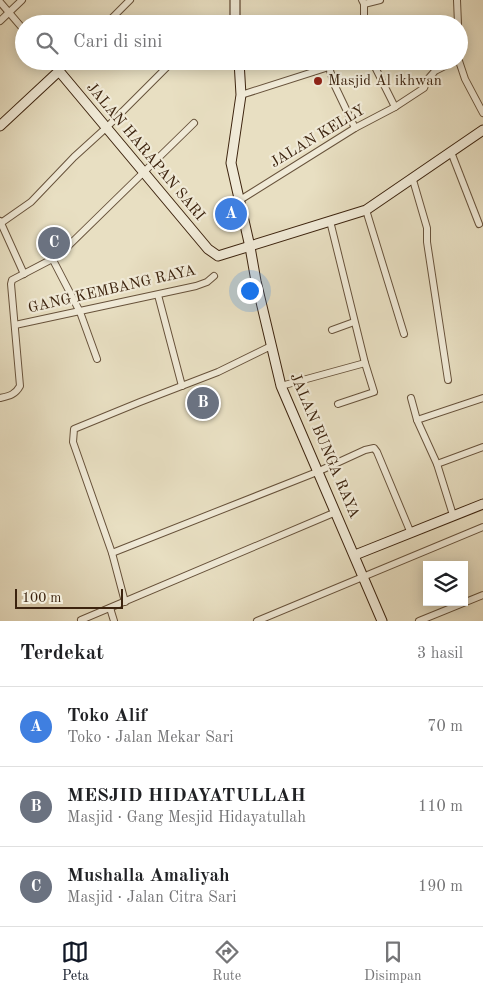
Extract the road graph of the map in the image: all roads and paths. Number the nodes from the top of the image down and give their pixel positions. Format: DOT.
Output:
graph roads {
  1 [pos="22,0"];
  2 [pos="130,0"];
  3 [pos="234,0"];
  4 [pos="380,0"];
  5 [pos="456,0"];
  6 [pos="0,2"];
  7 [pos="363,2"];
  8 [pos="9,12"];
  9 [pos="115,15"];
  10 [pos="235,15"];
  11 [pos="364,15"];
  12 [pos="457,15"];
  13 [pos="15,19"];
  14 [pos="0,21"];
  15 [pos="164,70"];
  16 [pos="240,70"];
  17 [pos="320,70"];
  18 [pos="330,70"];
  19 [pos="376,70"];
  20 [pos="436,70"];
  21 [pos="461,70"];
  22 [pos="59,71"];
  23 [pos="242,95"];
  24 [pos="395,107"];
  25 [pos="483,113"];
  26 [pos="194,123"];
  27 [pos="0,126"];
  28 [pos="107,127"];
  29 [pos="355,128"];
  30 [pos="483,130"];
  31 [pos="451,152"];
  32 [pos="144,171"];
  33 [pos="413,180"];
  34 [pos="240,200"];
  35 [pos="366,210"];
  36 [pos="330,221"];
  37 [pos="1,222"];
  38 [pos="479,224"];
  39 [pos="250,247"];
  40 [pos="53,260"];
  41 [pos="24,274"];
  42 [pos="214,276"];
  43 [pos="158,295"];
  44 [pos="80,312"];
  45 [pos="354,322"];
  46 [pos="15,325"];
  47 [pos="332,330"];
  48 [pos="404,334"];
  49 [pos="271,346"];
  50 [pos="97,359"];
  51 [pos="365,363"];
  52 [pos="448,380"];
  53 [pos="182,386"];
  54 [pos="281,386"];
  55 [pos="0,398"];
  56 [pos="411,398"];
  57 [pos="483,398"];
  58 [pos="338,404"];
  59 [pos="417,420"];
  60 [pos="483,447"];
  61 [pos="437,464"];
  62 [pos="317,472"];
  63 [pos="483,504"];
  64 [pos="336,512"];
  65 [pos="453,515"];
  66 [pos="483,527"];
  67 [pos="410,531"];
  68 [pos="112,553"];
  69 [pos="355,555"];
  70 [pos="363,576"];
  71 [pos="483,595"];
  72 [pos="125,602"];
  73 [pos="110,608"];
  74 [pos="81,620"];
  75 [pos="114,621"];
  76 [pos="257,621"];
  77 [pos="382,621"];
  78 [pos="419,621"];
  1 -- 8 [label="street"];
  2 -- 9 [label="street"];
  3 -- 10 [label="street"];
  4 -- 7 [label="street"];
  5 -- 12 [label="street"];
  6 -- 8 [label="street"];
  7 -- 11 [label="street"];
  8 -- 13 [label="street"];
  8 -- 14 [label="street"];
  15 -- 28 [label="street"];
  16 -- 23 [label="street, JALAN BUNGA RAYA"];
  17 -- 23 [label="street"];
  18 -- 29 [label="street"];
  19 -- 24 [label="street"];
  20 -- 24 [label="street, JALAN KELLY"];
  21 -- 25 [label="street"];
  22 -- 27 [label="street"];
  22 -- 28 [label="street, JALAN HARAPAN SARI"];
  23 -- 34 [label="street, JALAN BUNGA RAYA"];
  24 -- 29 [label="street, JALAN KELLY"];
  26 -- 32 [label="street"];
  28 -- 32 [label="street, JALAN HARAPAN SARI"];
  28 -- 37 [label="street"];
  29 -- 34 [label="street, JALAN KELLY"];
  30 -- 31 [label="street"];
  31 -- 33 [label="street"];
  31 -- 38 [label="street"];
  32 -- 39 [label="street, JALAN HARAPAN SARI"];
  32 -- 40 [label="street"];
  33 -- 35 [label="street"];
  33 -- 52 [label="street"];
  34 -- 39 [label="street, JALAN BUNGA RAYA"];
  35 -- 36 [label="street"];
  35 -- 48 [label="street"];
  36 -- 39 [label="street"];
  36 -- 45 [label="street"];
  37 -- 41 [label="street"];
  39 -- 49 [label="street, JALAN BUNGA RAYA"];
  40 -- 41 [label="street"];
  40 -- 44 [label="street"];
  41 -- 46 [label="street"];
  42 -- 43 [label="street, GANG KEMBANG RAYA"];
  43 -- 44 [label="street, GANG KEMBANG RAYA"];
  43 -- 53 [label="street"];
  44 -- 46 [label="street, GANG KEMBANG RAYA"];
  44 -- 50 [label="street"];
  45 -- 47 [label="street"];
  45 -- 51 [label="street"];
  46 -- 55 [label="street"];
  49 -- 53 [label="street"];
  49 -- 54 [label="street, JALAN BUNGA RAYA"];
  51 -- 54 [label="street"];
  51 -- 58 [label="street"];
  53 -- 68 [label="street"];
  54 -- 62 [label="street, JALAN BUNGA RAYA"];
  56 -- 59 [label="street"];
  57 -- 59 [label="street"];
  59 -- 61 [label="street"];
  60 -- 61 [label="street"];
  61 -- 65 [label="street"];
  62 -- 64 [label="street, JALAN BUNGA RAYA"];
  62 -- 67 [label="street"];
  62 -- 68 [label="street"];
  63 -- 65 [label="street"];
  64 -- 69 [label="street, JALAN BUNGA RAYA"];
  64 -- 72 [label="street"];
  65 -- 67 [label="street"];
  66 -- 70 [label="street"];
  67 -- 69 [label="street"];
  68 -- 72 [label="street"];
  69 -- 70 [label="street, JALAN BUNGA RAYA"];
  70 -- 76 [label="street"];
  70 -- 77 [label="street, JALAN BUNGA RAYA"];
  71 -- 78 [label="street"];
  72 -- 73 [label="street"];
  73 -- 74 [label="street"];
  73 -- 75 [label="street"];
}
